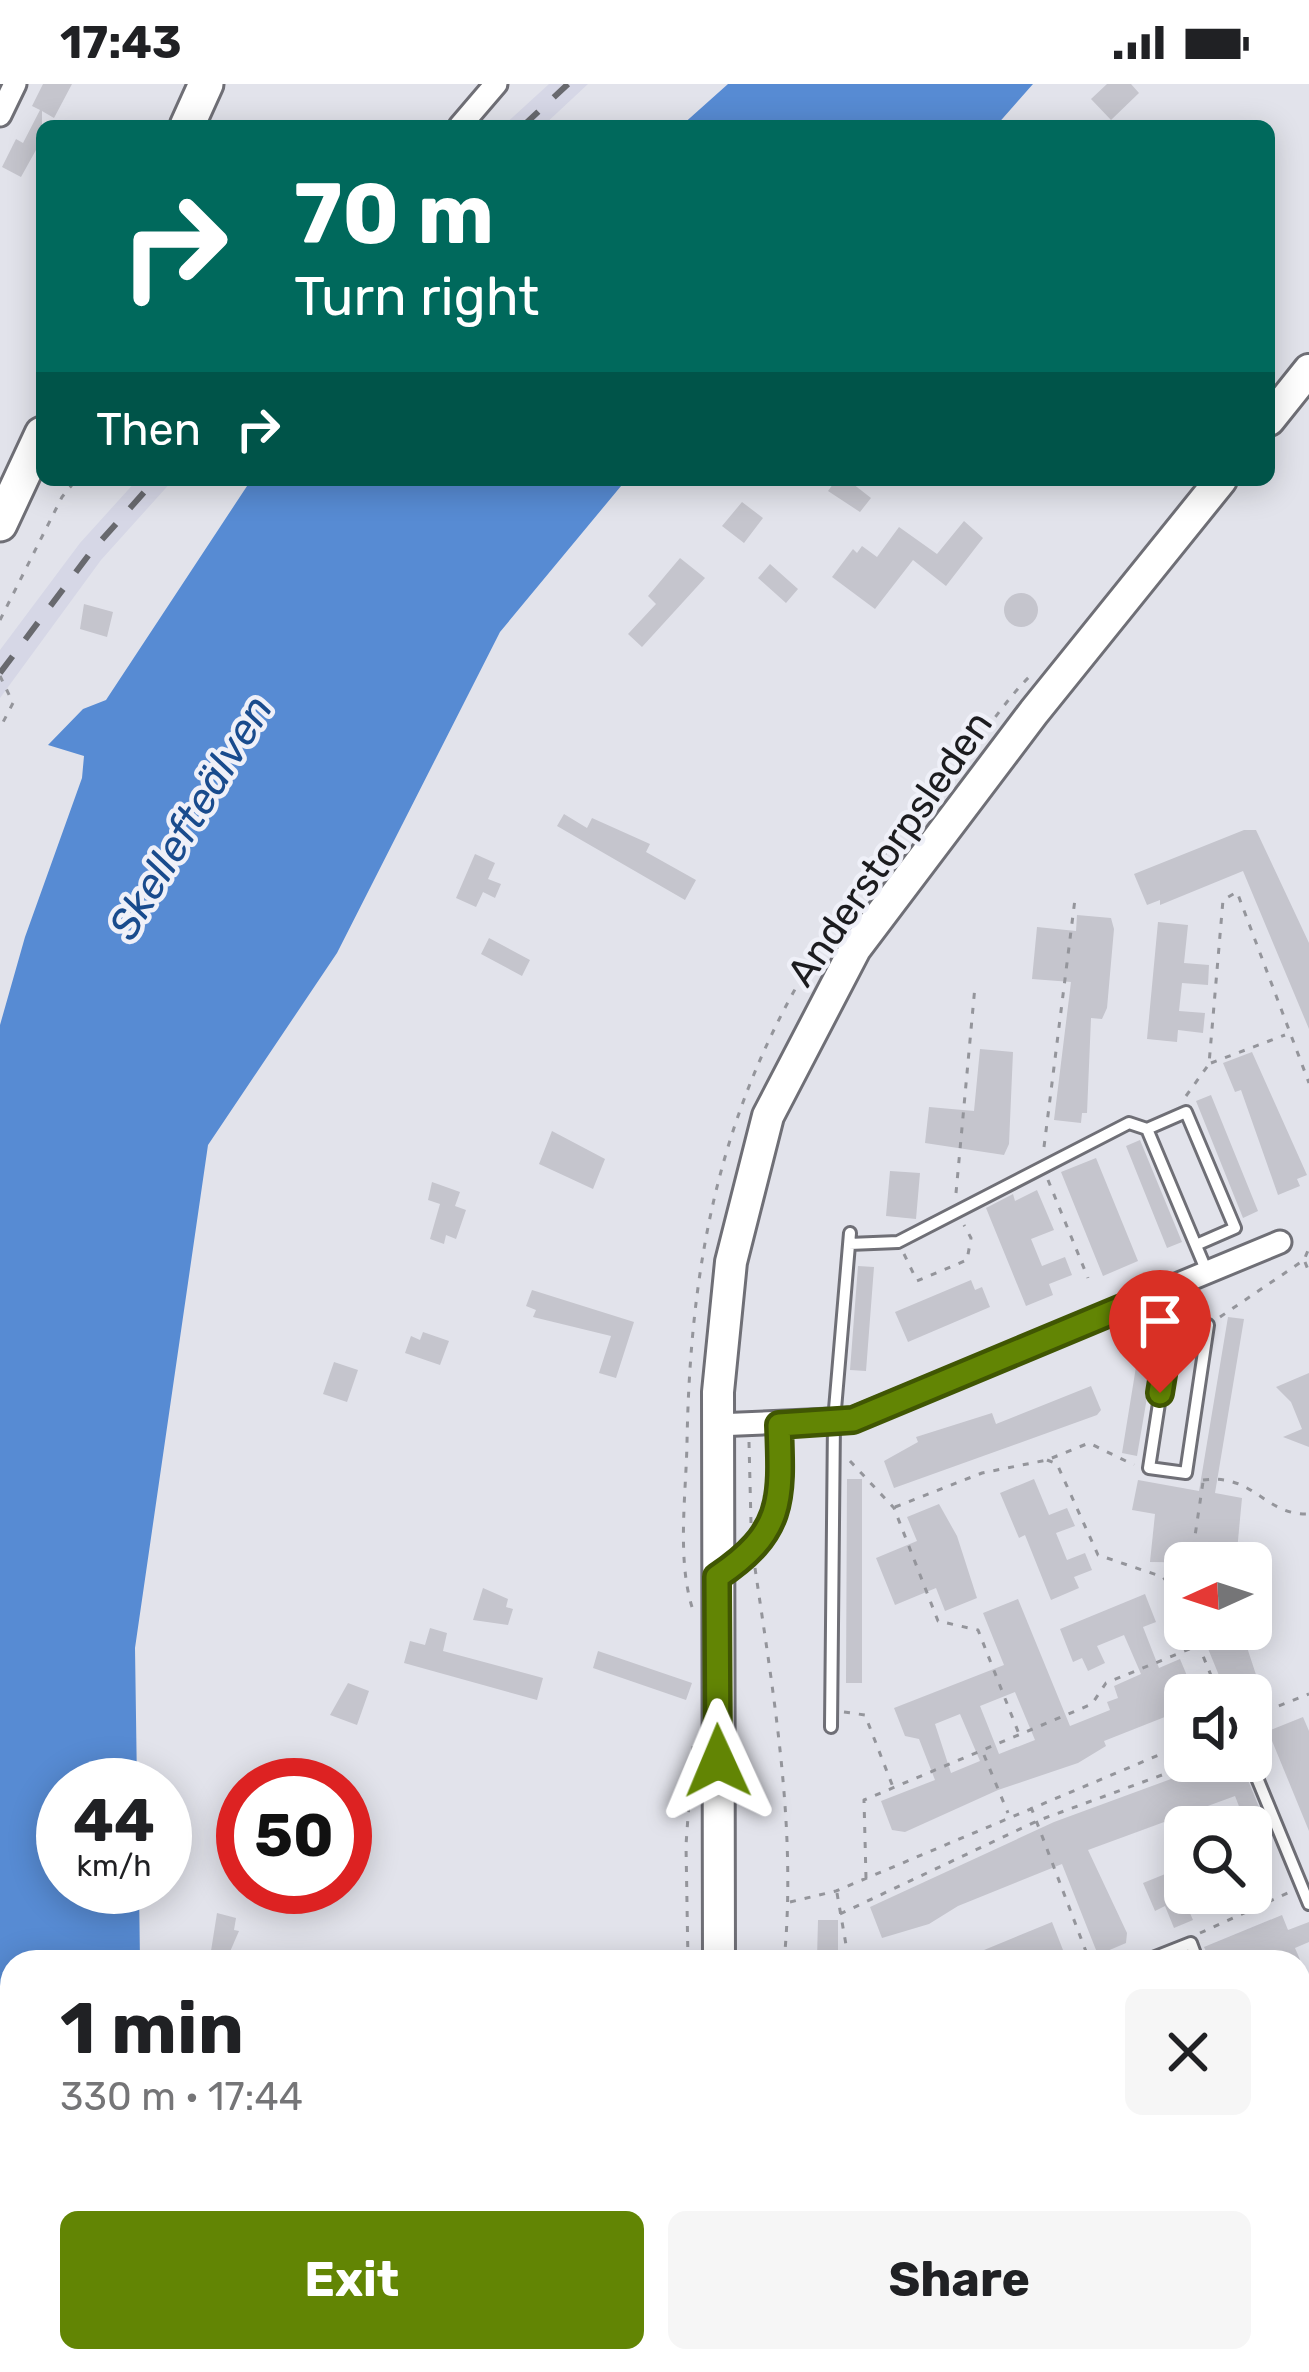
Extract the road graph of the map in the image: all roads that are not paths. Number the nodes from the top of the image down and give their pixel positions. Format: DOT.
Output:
graph roads {
  1 [pos="15,84"];
  2 [pos="206,84"];
  3 [pos="496,84"];
  4 [pos="0,115"];
  5 [pos="190,120"];
  6 [pos="465,120"];
  7 [pos="1309,370"];
  8 [pos="1275,412"];
  9 [pos="36,447"];
  10 [pos="1216,486"];
  11 [pos="0,524"];
  12 [pos="1147,1129"];
  13 [pos="1280,1242"];
  14 [pos="1196,1245"];
  15 [pos="1207,1272"];
  16 [pos="1148,1297"];
  17 [pos="1172,1319"];
  18 [pos="834,1421"];
  19 [pos="716,1425"];
  20 [pos="779,1425"];
  21 [pos="717,1577"];
  22 [pos="831,1727"];
  23 [pos="1259,1782"];
  24 [pos="1309,1904"];
  25 [pos="719,1950"];
  1 -- 4 [label="street"];
  2 -- 5 [label="main road"];
  3 -- 6 [label="street"];
  7 -- 8 [label="main road"];
  9 -- 11 [label="main road"];
  10 -- 19 [label="main road, Anderstorpsleden"];
  12 -- 14 [label="lane"];
  12 -- 14 [label="lane"];
  12 -- 18 [label="lane"];
  13 -- 15 [label="street"];
  14 -- 15 [label="lane"];
  15 -- 16 [label="street"];
  16 -- 17 [label="lane"];
  16 -- 18 [label="street"];
  17 -- 17 [label="lane"];
  18 -- 20 [label="street"];
  18 -- 22 [label="lane"];
  19 -- 20 [label="street"];
  19 -- 21 [label="main road, Anderstorpsleden"];
  20 -- 21 [label="lane"];
  21 -- 25 [label="main road, Anderstorpsleden"];
  23 -- 24 [label="lane"];
}
